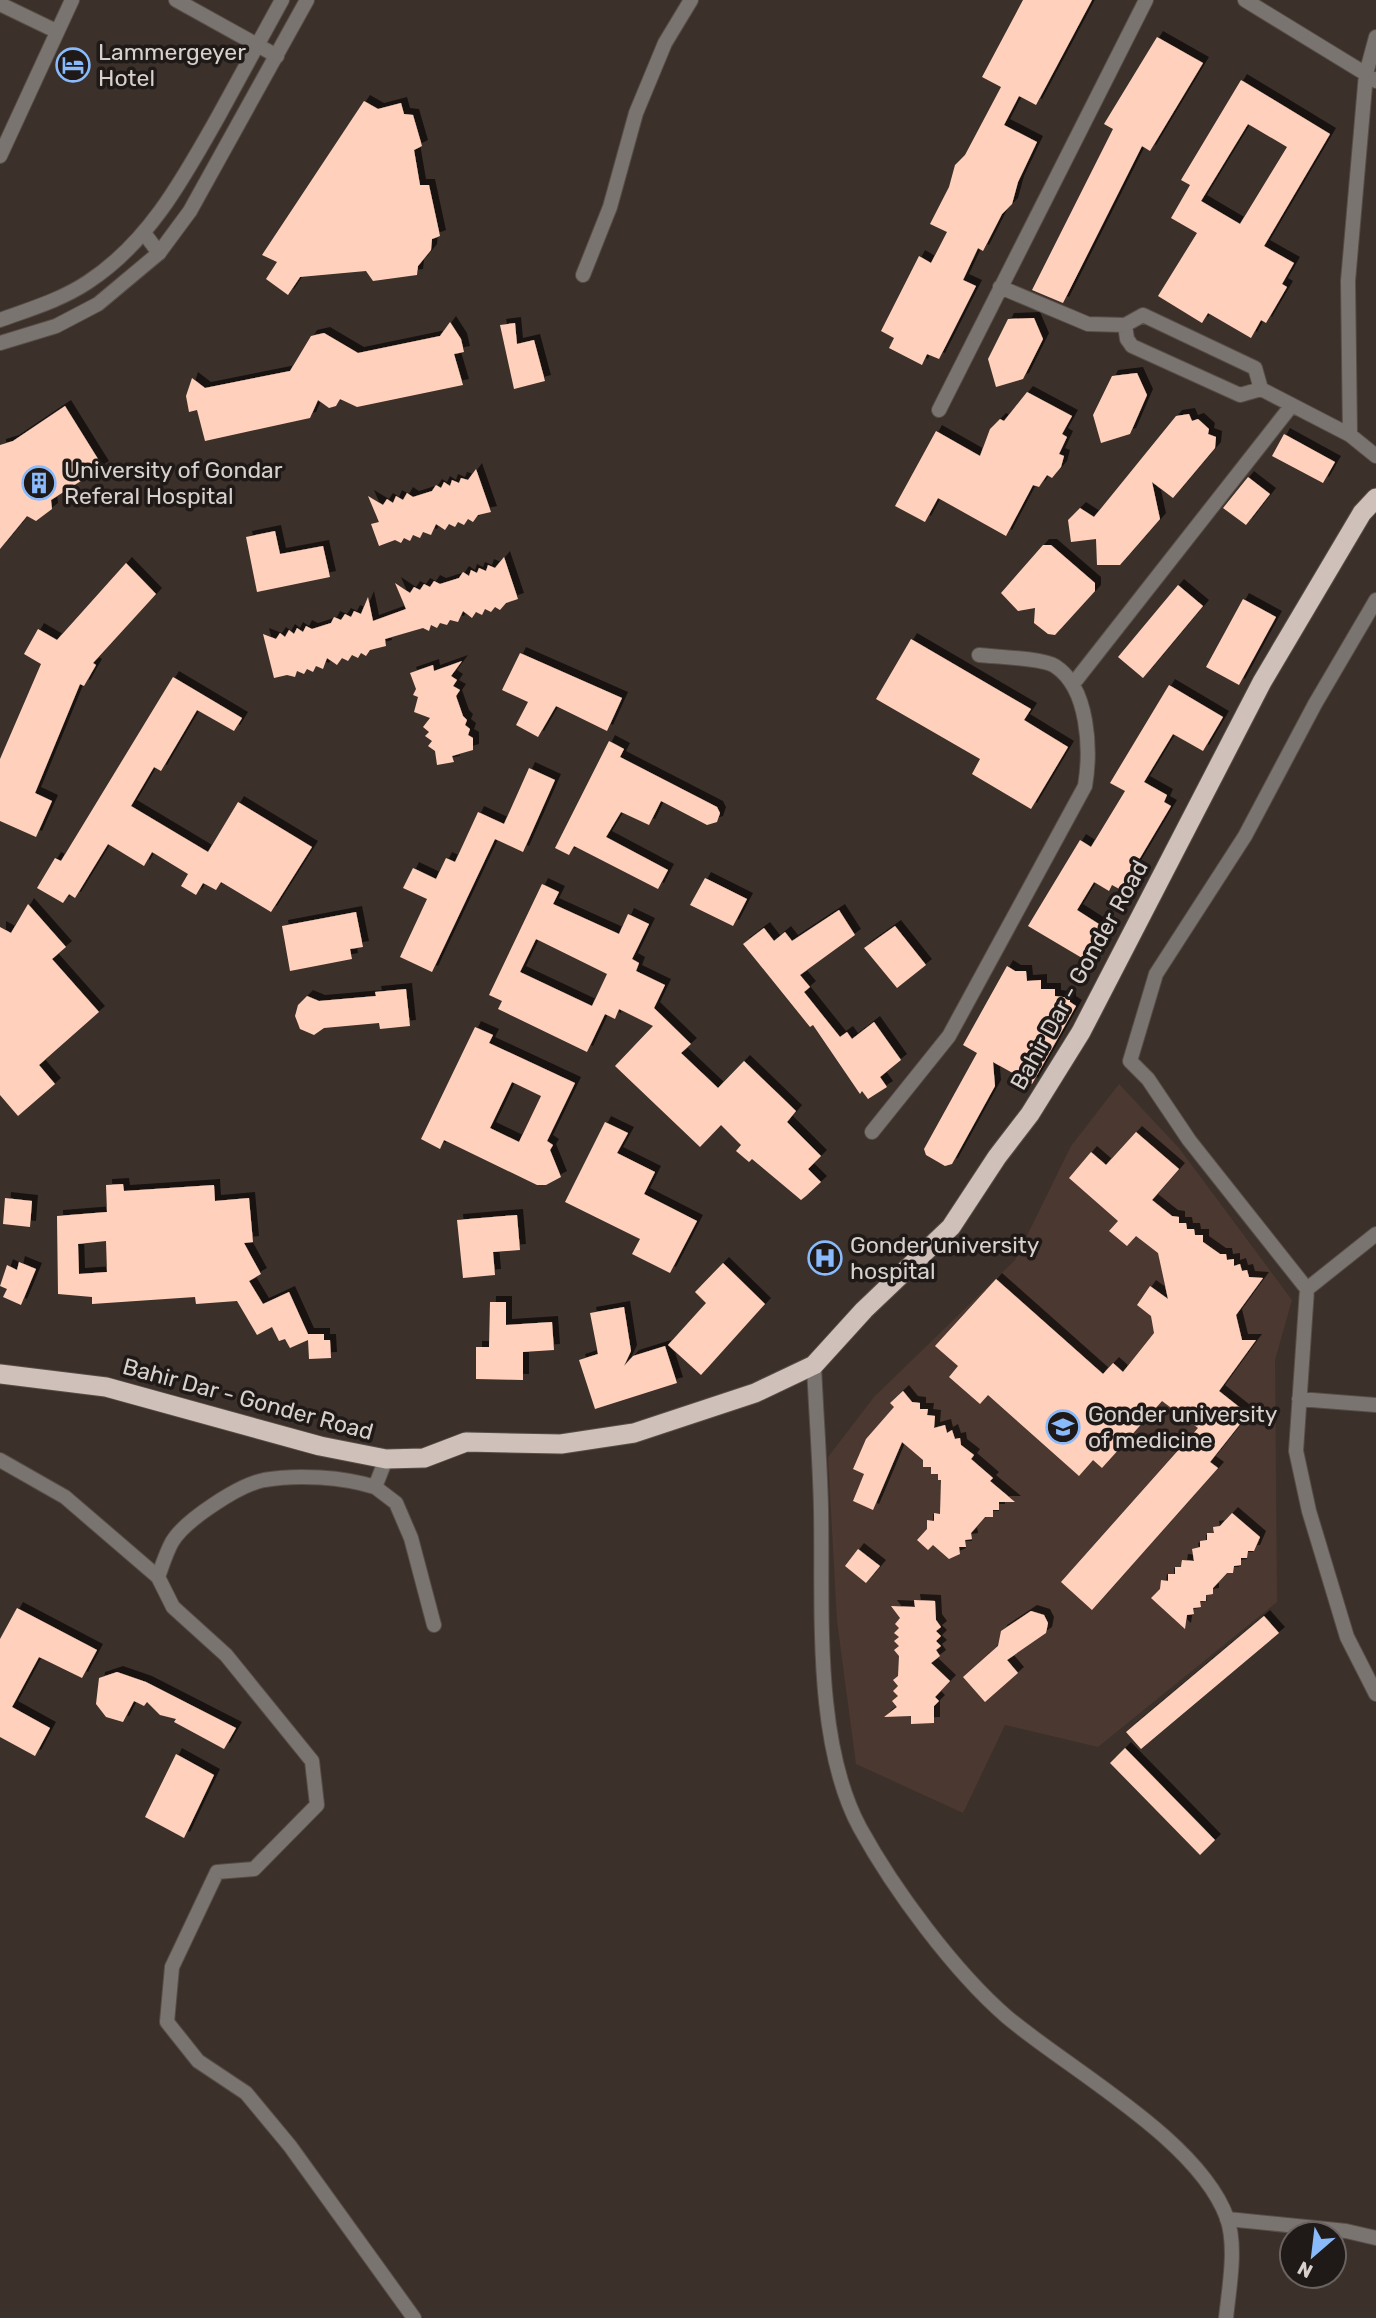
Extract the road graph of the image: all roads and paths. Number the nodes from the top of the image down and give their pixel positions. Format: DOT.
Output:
graph roads {
  1 [pos="72,0"];
  2 [pos="176,0"];
  3 [pos="282,0"];
  4 [pos="307,0"];
  5 [pos="691,0"];
  6 [pos="1146,0"];
  7 [pos="1245,0"];
  8 [pos="0,4"];
  9 [pos="56,31"];
  10 [pos="1376,37"];
  11 [pos="258,43"];
  12 [pos="277,56"];
  13 [pos="1371,78"];
  14 [pos="0,156"];
  15 [pos="144,233"];
  16 [pos="159,253"];
  17 [pos="583,275"];
  18 [pos="1000,287"];
  19 [pos="0,320"];
  20 [pos="1125,325"];
  21 [pos="0,343"];
  22 [pos="1261,389"];
  23 [pos="1292,405"];
  24 [pos="939,410"];
  25 [pos="1350,435"];
  26 [pos="1376,456"];
  27 [pos="1376,498"];
  28 [pos="1376,600"];
  29 [pos="979,655"];
  30 [pos="1073,684"];
  31 [pos="872,1132"];
  32 [pos="1376,1234"];
  33 [pos="1307,1289"];
  34 [pos="814,1364"];
  35 [pos="0,1374"];
  36 [pos="1299,1399"];
  37 [pos="1376,1405"];
  38 [pos="0,1460"];
  39 [pos="386,1460"];
  40 [pos="375,1487"];
  41 [pos="158,1577"];
  42 [pos="434,1625"];
  43 [pos="1376,1695"];
  44 [pos="1227,2219"];
  45 [pos="1376,2238"];
  46 [pos="414,2318"];
  47 [pos="1226,2318"];
  1 -- 9 [label="street"];
  2 -- 11 [label="street"];
  3 -- 11 [label="street"];
  4 -- 12 [label="street"];
  5 -- 17 [label="street"];
  6 -- 18 [label="street"];
  7 -- 13 [label="street"];
  8 -- 9 [label="street"];
  9 -- 14 [label="street"];
  10 -- 13 [label="street"];
  11 -- 12 [label="street"];
  11 -- 15 [label="street"];
  12 -- 16 [label="street"];
  13 -- 25 [label="street"];
  15 -- 16 [label="street"];
  15 -- 19 [label="street"];
  16 -- 21 [label="street"];
  18 -- 20 [label="street"];
  18 -- 24 [label="street"];
  20 -- 22 [label="street"];
  20 -- 22 [label="street"];
  22 -- 23 [label="street"];
  23 -- 25 [label="street"];
  23 -- 30 [label="street"];
  25 -- 26 [label="street"];
  27 -- 34 [label="highway, Bahir Dar - Gonder Road"];
  28 -- 33 [label="street"];
  29 -- 30 [label="street"];
  30 -- 31 [label="street"];
  32 -- 33 [label="street"];
  33 -- 36 [label="street"];
  34 -- 39 [label="highway, Bahir Dar - Gonder Road"];
  34 -- 44 [label="street"];
  35 -- 39 [label="highway, Bahir Dar - Gonder Road"];
  36 -- 37 [label="street"];
  36 -- 43 [label="street"];
  38 -- 41 [label="street"];
  39 -- 40 [label="street"];
  40 -- 41 [label="street"];
  40 -- 42 [label="street"];
  41 -- 46 [label="street"];
  44 -- 45 [label="street"];
  44 -- 47 [label="street"];
}
